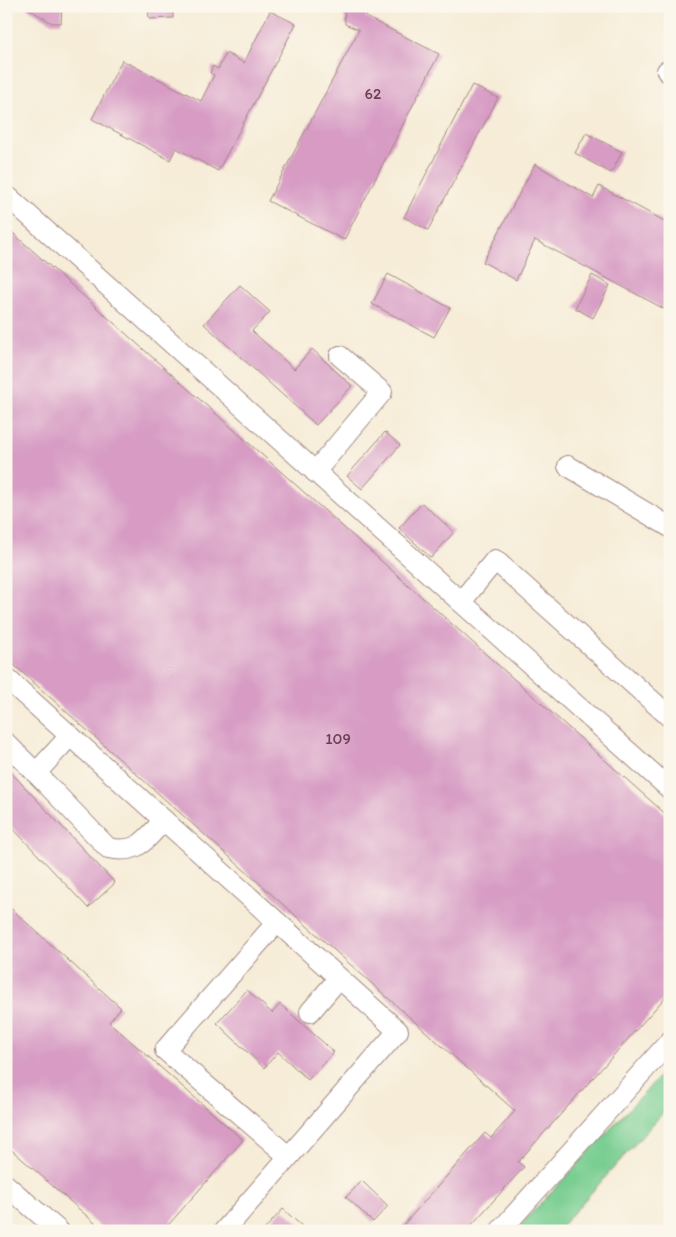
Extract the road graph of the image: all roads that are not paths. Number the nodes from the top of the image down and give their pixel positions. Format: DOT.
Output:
graph roads {
  1 [pos="6,195"];
  2 [pos="340,356"];
  3 [pos="568,466"];
  4 [pos="315,472"];
  5 [pos="670,526"];
  6 [pos="461,602"];
  7 [pos="6,678"];
  8 [pos="670,717"];
  9 [pos="70,736"];
  10 [pos="6,743"];
  11 [pos="36,773"];
  12 [pos="670,789"];
  13 [pos="164,820"];
  14 [pos="277,922"];
  15 [pos="339,978"];
  16 [pos="310,1012"];
  17 [pos="670,1041"];
  18 [pos="288,1156"];
  19 [pos="6,1185"];
  20 [pos="59,1231"];
  21 [pos="224,1231"];
  22 [pos="500,1231"];
  1 -- 4 [label="lane"];
  2 -- 4 [label="lane"];
  3 -- 5 [label="lane"];
  4 -- 6 [label="lane"];
  6 -- 8 [label="lane"];
  6 -- 12 [label="lane"];
  7 -- 9 [label="lane"];
  9 -- 11 [label="lane"];
  9 -- 13 [label="lane"];
  10 -- 11 [label="lane"];
  11 -- 13 [label="lane"];
  13 -- 14 [label="lane"];
  14 -- 15 [label="lane"];
  14 -- 18 [label="lane"];
  15 -- 16 [label="lane"];
  15 -- 18 [label="lane"];
  17 -- 22 [label="lane"];
  18 -- 21 [label="lane"];
  19 -- 20 [label="lane"];
}
